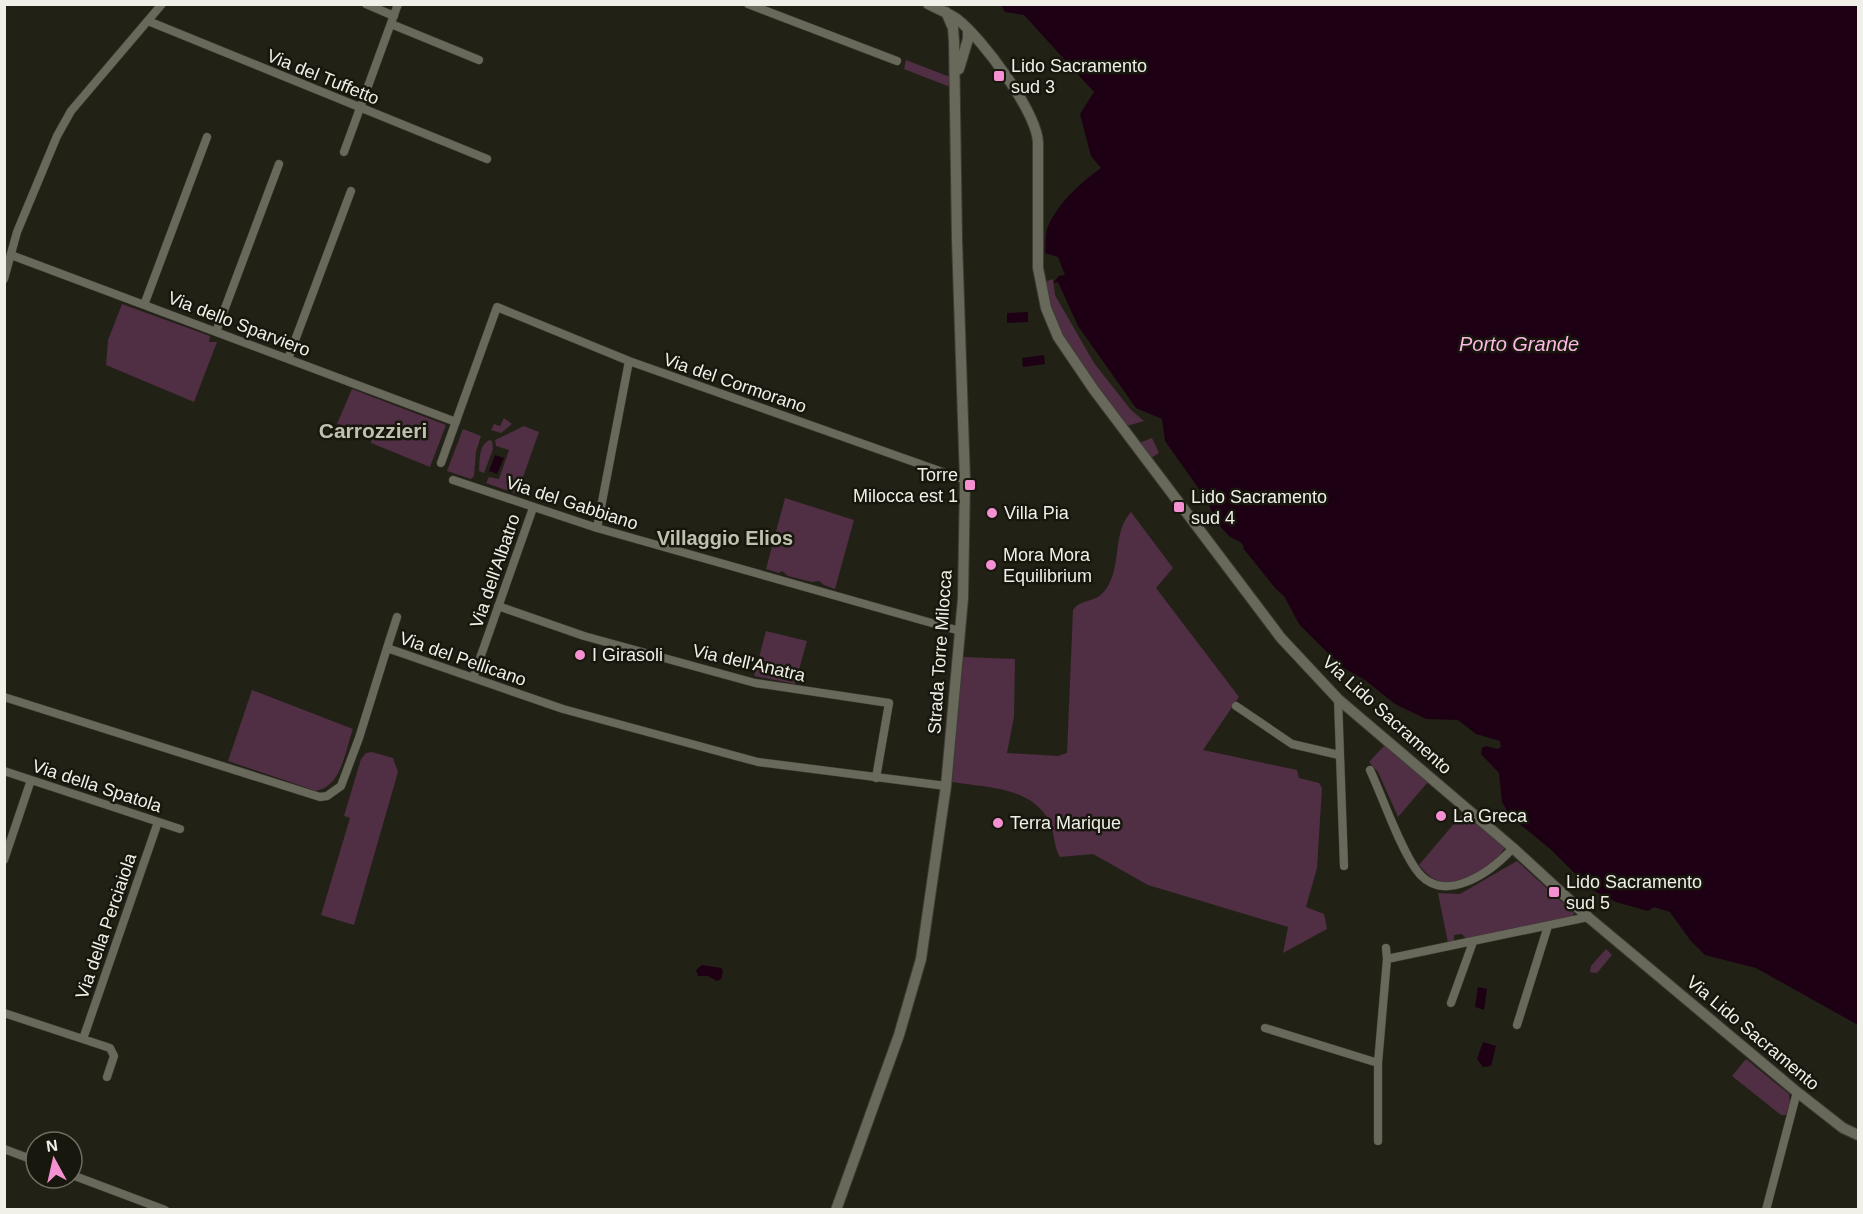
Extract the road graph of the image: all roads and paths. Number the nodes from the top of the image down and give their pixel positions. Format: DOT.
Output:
graph roads {
  1 [pos="162,4"];
  2 [pos="366,4"];
  3 [pos="398,4"];
  4 [pos="748,4"];
  5 [pos="928,4"];
  6 [pos="946,12"];
  7 [pos="392,20"];
  8 [pos="148,21"];
  9 [pos="968,30"];
  10 [pos="954,41"];
  11 [pos="986,51"];
  12 [pos="479,60"];
  13 [pos="897,61"];
  14 [pos="961,62"];
  15 [pos="955,81"];
  16 [pos="361,108"];
  17 [pos="207,137"];
  18 [pos="344,152"];
  19 [pos="487,159"];
  20 [pos="279,164"];
  21 [pos="351,191"];
  22 [pos="11,255"];
  23 [pos="4,279"];
  24 [pos="144,305"];
  25 [pos="216,332"];
  26 [pos="288,359"];
  27 [pos="629,361"];
  28 [pos="456,422"];
  29 [pos="441,463"];
  30 [pos="453,480"];
  31 [pos="965,480"];
  32 [pos="533,508"];
  33 [pos="597,528"];
  34 [pos="498,606"];
  35 [pos="397,617"];
  36 [pos="960,631"];
  37 [pos="387,648"];
  38 [pos="473,678"];
  39 [pos="4,697"];
  40 [pos="1338,699"];
  41 [pos="1236,706"];
  42 [pos="1339,755"];
  43 [pos="1370,770"];
  44 [pos="4,771"];
  45 [pos="876,778"];
  46 [pos="31,780"];
  47 [pos="946,786"];
  48 [pos="158,822"];
  49 [pos="180,829"];
  50 [pos="1513,848"];
  51 [pos="4,860"];
  52 [pos="1344,866"];
  53 [pos="1588,917"];
  54 [pos="1548,926"];
  55 [pos="1473,942"];
  56 [pos="1386,948"];
  57 [pos="1387,959"];
  58 [pos="1451,1003"];
  59 [pos="4,1013"];
  60 [pos="1517,1025"];
  61 [pos="1265,1028"];
  62 [pos="83,1040"];
  63 [pos="1378,1063"];
  64 [pos="107,1077"];
  65 [pos="1797,1092"];
  66 [pos="1858,1135"];
  67 [pos="1378,1141"];
  68 [pos="4,1149"];
  69 [pos="24,1156"];
  70 [pos="84,1179"];
  71 [pos="165,1209"];
  72 [pos="836,1209"];
  73 [pos="1766,1209"];
  1 -- 8 [label="street"];
  2 -- 7 [label="street"];
  3 -- 7 [label="street"];
  4 -- 13 [label="street"];
  5 -- 6 [label="street, Via Lido Sacramento"];
  6 -- 9 [label="street, Via Lido Sacramento"];
  6 -- 10 [label="street, Strada Torre Milocca"];
  7 -- 12 [label="street"];
  7 -- 16 [label="street"];
  8 -- 16 [label="street, Via del Tuffetto"];
  8 -- 22 [label="street"];
  9 -- 10 [label="street"];
  9 -- 11 [label="street, Via Lido Sacramento"];
  9 -- 14 [label="street"];
  10 -- 15 [label="street, Strada Torre Milocca"];
  11 -- 14 [label="street"];
  11 -- 40 [label="street, Via Lido Sacramento"];
  14 -- 15 [label="street"];
  15 -- 31 [label="street, Strada Torre Milocca"];
  16 -- 18 [label="street"];
  16 -- 19 [label="street, Via del Tuffetto"];
  17 -- 24 [label="street"];
  20 -- 25 [label="street"];
  21 -- 26 [label="street"];
  22 -- 23 [label="street"];
  22 -- 24 [label="street, Via dello Sparviero"];
  24 -- 25 [label="street, Via dello Sparviero"];
  25 -- 26 [label="street, Via dello Sparviero"];
  26 -- 28 [label="street, Via dello Sparviero"];
  27 -- 28 [label="street, Via del Cormorano"];
  27 -- 31 [label="street, Via del Cormorano"];
  27 -- 33 [label="street"];
  28 -- 29 [label="street"];
  30 -- 32 [label="street, Via del Gabbiano"];
  31 -- 36 [label="street, Strada Torre Milocca"];
  32 -- 33 [label="street, Via del Gabbiano"];
  32 -- 34 [label="street, Via dell'Albatro"];
  33 -- 36 [label="street, Via del Gabbiano"];
  34 -- 38 [label="street, Via dell'Albatro"];
  34 -- 45 [label="street, Via dell'Anatra"];
  35 -- 37 [label="street"];
  36 -- 47 [label="street, Strada Torre Milocca"];
  37 -- 38 [label="street, Via del Pellicano"];
  37 -- 39 [label="street, Via del Pellicano"];
  38 -- 45 [label="street, Via del Pellicano"];
  40 -- 42 [label="street"];
  40 -- 50 [label="street, Via Lido Sacramento"];
  41 -- 42 [label="street"];
  42 -- 52 [label="street"];
  43 -- 50 [label="street"];
  44 -- 46 [label="street, Via della Spatola"];
  45 -- 47 [label="street, Via del Pellicano"];
  46 -- 48 [label="street, Via della Spatola"];
  46 -- 51 [label="street"];
  47 -- 72 [label="street, Strada Torre Milocca"];
  48 -- 49 [label="street, Via della Spatola"];
  48 -- 62 [label="street, Via della Perciaiola"];
  50 -- 53 [label="street, Via Lido Sacramento"];
  53 -- 54 [label="street"];
  53 -- 65 [label="street, Via Lido Sacramento"];
  54 -- 55 [label="street"];
  54 -- 60 [label="street"];
  55 -- 57 [label="street"];
  55 -- 58 [label="street"];
  56 -- 57 [label="street"];
  57 -- 63 [label="street"];
  59 -- 62 [label="street"];
  61 -- 63 [label="street"];
  62 -- 64 [label="street"];
  63 -- 67 [label="street"];
  65 -- 66 [label="street, Via Lido Sacramento"];
  65 -- 73 [label="street"];
  68 -- 69 [label="street"];
  70 -- 71 [label="street"];
}
